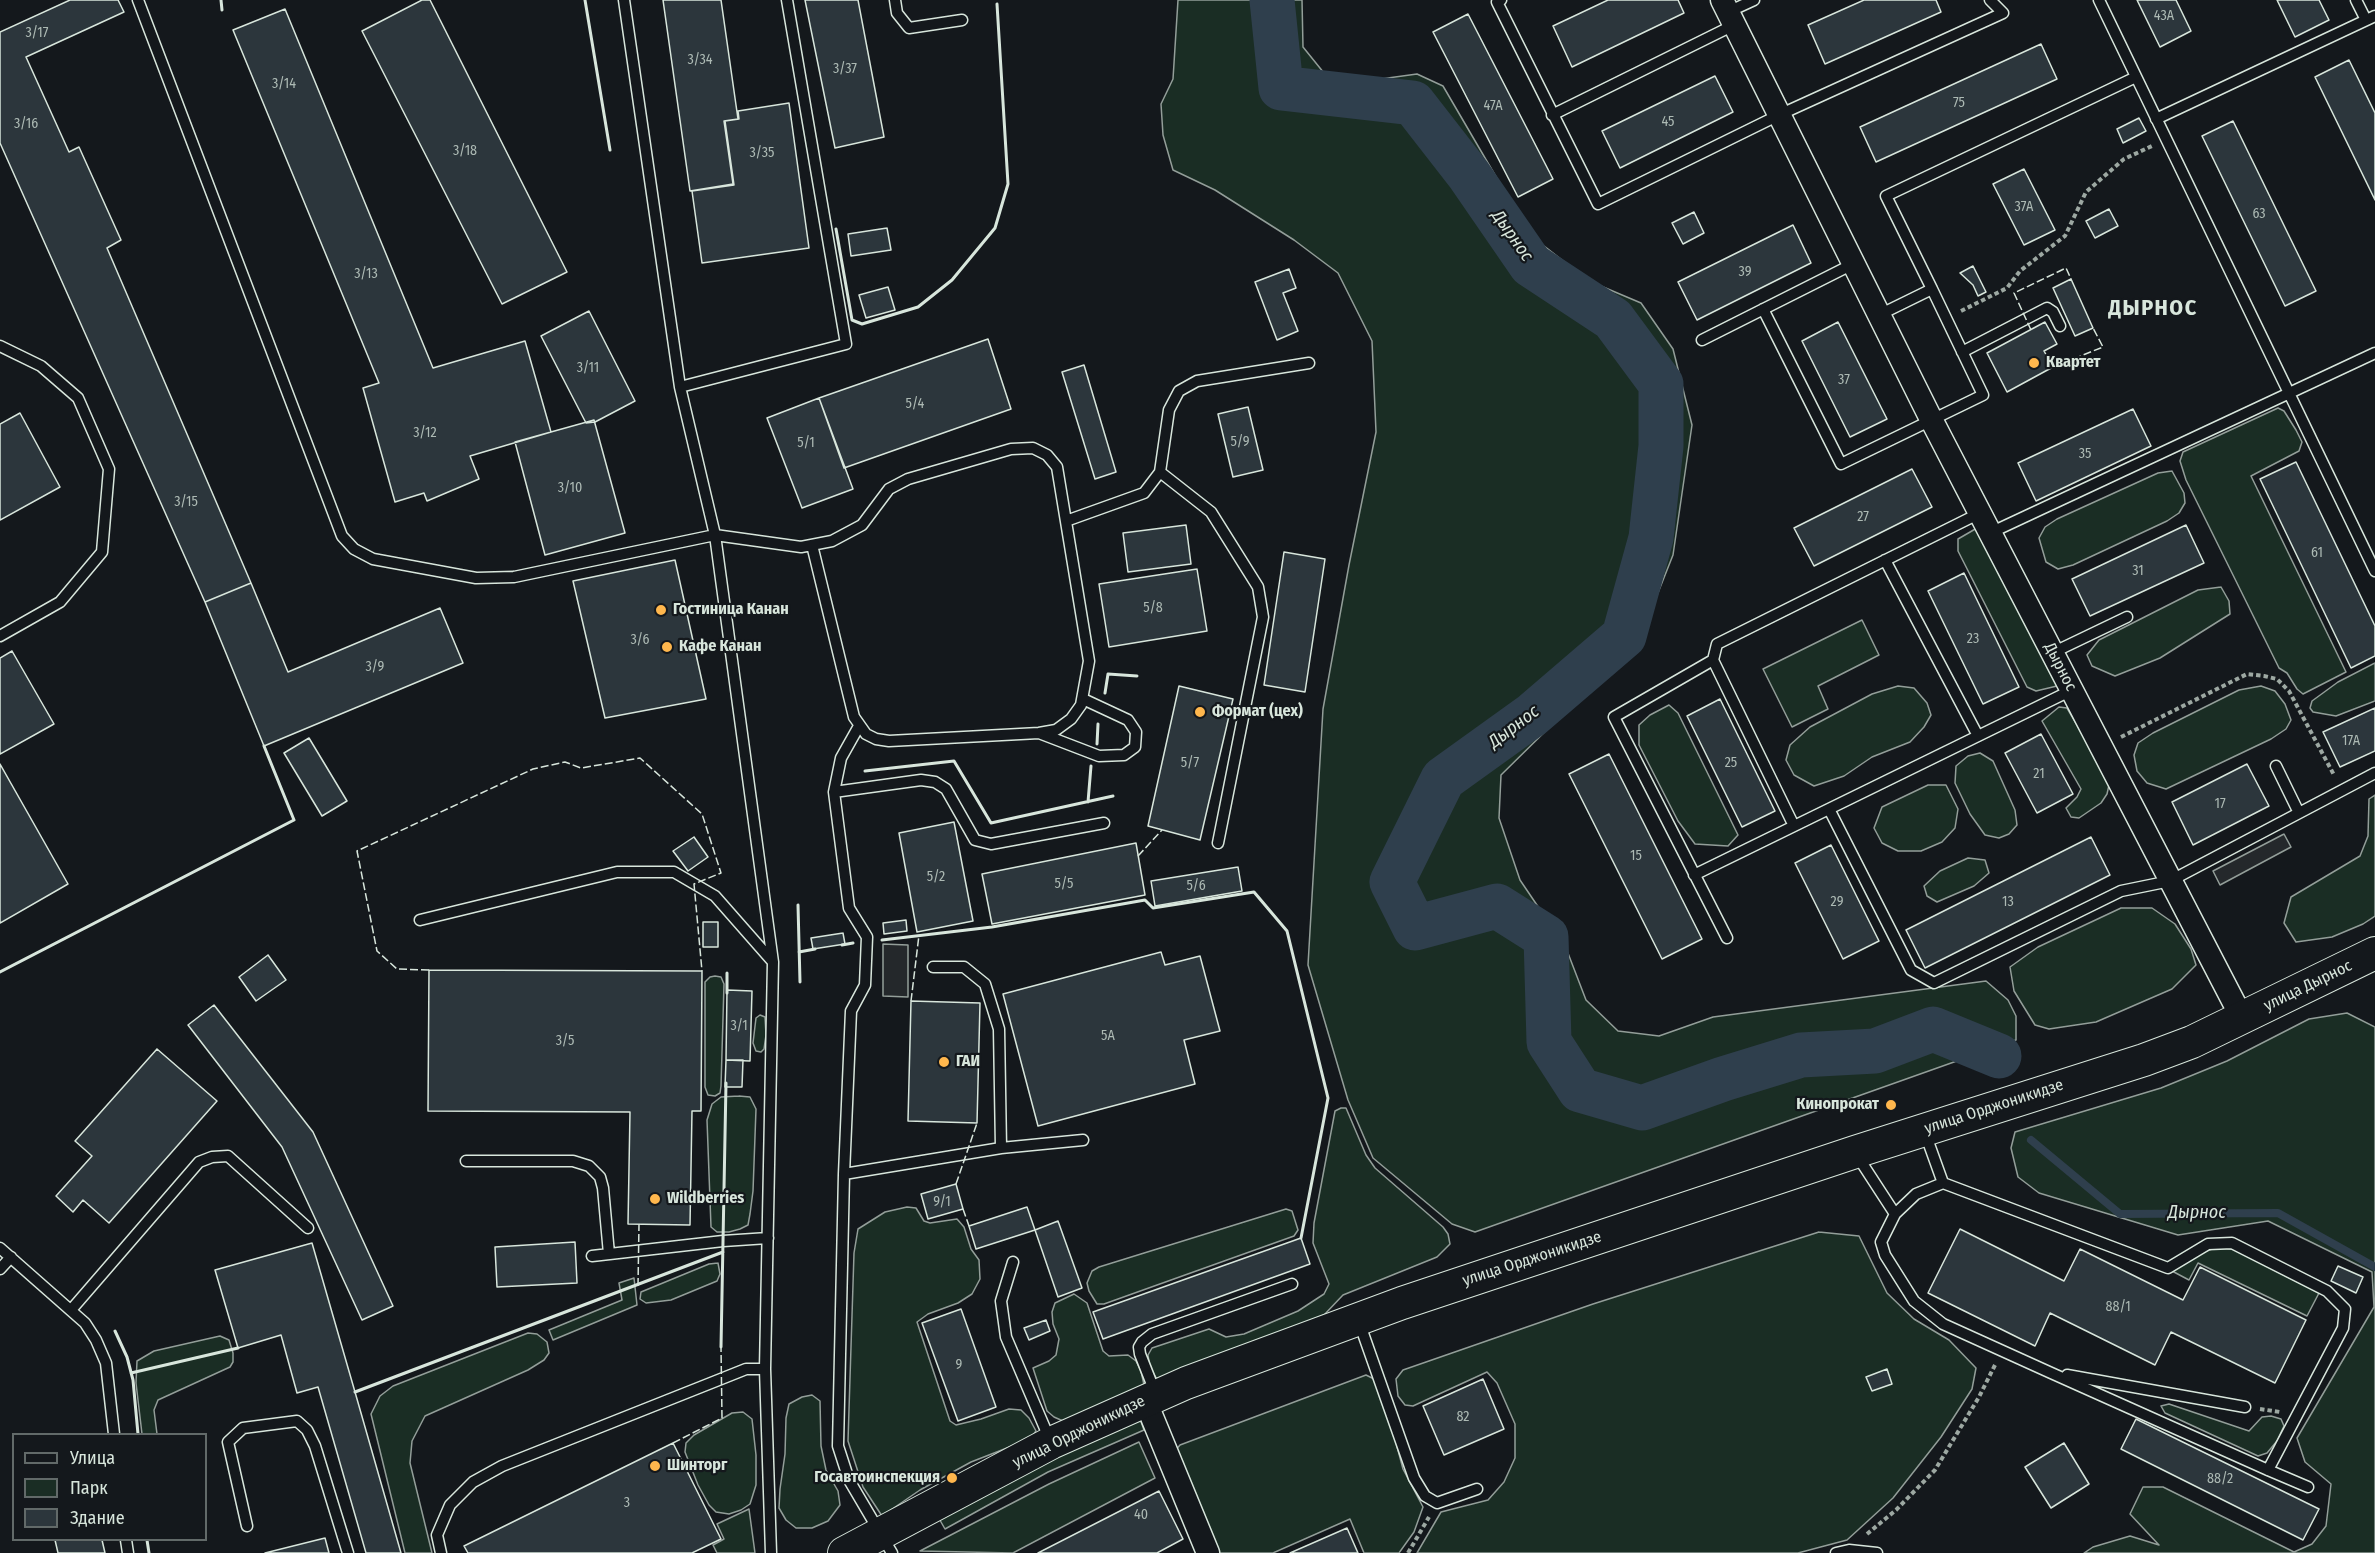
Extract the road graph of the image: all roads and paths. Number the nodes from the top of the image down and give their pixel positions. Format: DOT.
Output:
graph roads {
  1 [pos="138,0"];
  2 [pos="624,0"];
  3 [pos="787,0"];
  4 [pos="895,0"];
  5 [pos="1754,0"];
  6 [pos="1990,0"];
  7 [pos="2099,0"];
  8 [pos="2356,0"];
  9 [pos="1497,1"];
  10 [pos="1728,12"];
  11 [pos="2371,18"];
  12 [pos="962,20"];
  13 [pos="2136,77"];
  14 [pos="1552,115"];
  15 [pos="1779,115"];
  16 [pos="2156,119"];
  17 [pos="2166,139"];
  18 [pos="1854,264"];
  19 [pos="1932,289"];
  20 [pos="1763,309"];
  21 [pos="1879,315"];
  22 [pos="1946,319"];
  23 [pos="2060,326"];
  24 [pos="1702,340"];
  25 [pos="0,346"];
  26 [pos="1962,352"];
  27 [pos="2375,353"];
  28 [pos="1309,363"];
  29 [pos="680,387"];
  30 [pos="2289,393"];
  31 [pos="1931,419"];
  32 [pos="1160,472"];
  33 [pos="1066,521"];
  34 [pos="1985,523"];
  35 [pos="715,536"];
  36 [pos="812,545"];
  37 [pos="1885,561"];
  38 [pos="2375,571"];
  39 [pos="2127,617"];
  40 [pos="0,636"];
  41 [pos="2052,653"];
  42 [pos="1713,660"];
  43 [pos="2072,690"];
  44 [pos="1083,699"];
  45 [pos="859,726"];
  46 [pos="1039,733"];
  47 [pos="1978,736"];
  48 [pos="2101,747"];
  49 [pos="2276,766"];
  50 [pos="2375,773"];
  51 [pos="2353,785"];
  52 [pos="834,792"];
  53 [pos="1829,809"];
  54 [pos="2299,813"];
  55 [pos="1104,823"];
  56 [pos="1794,826"];
  57 [pos="1218,843"];
  58 [pos="1694,875"];
  59 [pos="2170,881"];
  60 [pos="420,920"];
  61 [pos="1727,938"];
  62 [pos="2375,953"];
  63 [pos="773,962"];
  64 [pos="933,967"];
  65 [pos="2242,1018"];
  66 [pos="1924,1129"];
  67 [pos="1083,1140"];
  68 [pos="1001,1148"];
  69 [pos="1855,1152"];
  70 [pos="466,1161"];
  71 [pos="844,1174"];
  72 [pos="1944,1183"];
  73 [pos="1895,1214"];
  74 [pos="308,1228"];
  75 [pos="768,1238"];
  76 [pos="0,1248"];
  77 [pos="609,1254"];
  78 [pos="592,1256"];
  79 [pos="11,1257"];
  80 [pos="1013,1262"];
  81 [pos="0,1269"];
  82 [pos="1292,1284"];
  83 [pos="70,1310"];
  84 [pos="1358,1319"];
  85 [pos="2002,1351"];
  86 [pos="765,1369"];
  87 [pos="2049,1372"];
  88 [pos="1151,1398"];
  89 [pos="2245,1407"];
  90 [pos="2297,1415"];
  91 [pos="114,1433"];
  92 [pos="1051,1443"];
  93 [pos="2268,1470"];
  94 [pos="2308,1487"];
  95 [pos="1478,1489"];
  96 [pos="1437,1503"];
  97 [pos="247,1526"];
  98 [pos="886,1543"];
  99 [pos="1849,1550"];
  100 [pos="348,1553"];
  101 [pos="441,1553"];
  102 [pos="771,1553"];
  103 [pos="844,1553"];
  104 [pos="1209,1553"];
  105 [pos="1408,1553"];
  106 [pos="1836,1553"];
  107 [pos="1877,1553"];
  1 -- 35 [label="lane"];
  2 -- 29 [label="lane"];
  3 -- 29 [label="lane"];
  4 -- 12 [label="lane"];
  5 -- 10 [label="lane"];
  6 -- 15 [label="lane"];
  7 -- 13 [label="lane"];
  8 -- 11 [label="lane"];
  9 -- 14 [label="lane"];
  10 -- 14 [label="lane"];
  10 -- 15 [label="street, Дырнос"];
  11 -- 16 [label="lane"];
  13 -- 16 [label="lane"];
  13 -- 19 [label="lane"];
  14 -- 15 [label="lane"];
  15 -- 18 [label="street, Дырнос"];
  16 -- 17 [label="lane"];
  17 -- 22 [label="path"];
  17 -- 30 [label="lane"];
  18 -- 20 [label="lane"];
  18 -- 21 [label="street, Дырнос"];
  19 -- 21 [label="lane"];
  19 -- 22 [label="lane"];
  20 -- 24 [label="lane"];
  20 -- 31 [label="lane"];
  21 -- 31 [label="street, Дырнос"];
  22 -- 26 [label="lane"];
  23 -- 26 [label="lane"];
  25 -- 40 [label="lane"];
  26 -- 31 [label="lane"];
  27 -- 30 [label="lane"];
  28 -- 32 [label="lane"];
  29 -- 35 [label="lane"];
  30 -- 34 [label="lane"];
  30 -- 38 [label="lane"];
  31 -- 34 [label="street, Дырнос"];
  32 -- 33 [label="lane"];
  32 -- 57 [label="lane"];
  33 -- 36 [label="lane"];
  33 -- 44 [label="lane"];
  34 -- 37 [label="lane"];
  34 -- 41 [label="street, Дырнос"];
  35 -- 36 [label="lane"];
  35 -- 63 [label="lane"];
  36 -- 45 [label="lane"];
  37 -- 42 [label="lane"];
  37 -- 47 [label="lane"];
  39 -- 41 [label="lane"];
  41 -- 43 [label="street, Дырнос"];
  42 -- 56 [label="lane"];
  42 -- 58 [label="lane"];
  43 -- 47 [label="lane"];
  43 -- 48 [label="street, Дырнос"];
  44 -- 46 [label="lane"];
  44 -- 46 [label="lane"];
  45 -- 46 [label="lane"];
  45 -- 52 [label="lane"];
  47 -- 53 [label="lane"];
  48 -- 51 [label="path"];
  48 -- 59 [label="street, Дырнос"];
  49 -- 54 [label="lane"];
  50 -- 51 [label="lane"];
  51 -- 54 [label="lane"];
  52 -- 55 [label="lane"];
  52 -- 71 [label="lane"];
  53 -- 56 [label="lane"];
  53 -- 59 [label="lane"];
  54 -- 59 [label="lane"];
  56 -- 58 [label="lane"];
  58 -- 61 [label="lane"];
  59 -- 65 [label="street, Дырнос"];
  60 -- 63 [label="lane"];
  62 -- 65 [label="main road, улица Дырнос"];
  63 -- 75 [label="lane"];
  64 -- 68 [label="lane"];
  65 -- 66 [label="main road, улица Орджоникидзе"];
  66 -- 69 [label="main road, улица Орджоникидзе"];
  66 -- 72 [label="lane"];
  67 -- 68 [label="lane"];
  68 -- 71 [label="lane"];
  69 -- 73 [label="lane"];
  69 -- 84 [label="main road, улица Орджоникидзе"];
  70 -- 77 [label="lane"];
  71 -- 98 [label="lane"];
  72 -- 73 [label="lane"];
  72 -- 90 [label="lane"];
  73 -- 85 [label="lane"];
  74 -- 83 [label="lane"];
  75 -- 77 [label="lane"];
  75 -- 86 [label="lane"];
  76 -- 79 [label="lane"];
  77 -- 78 [label="lane"];
  79 -- 81 [label="lane"];
  79 -- 83 [label="lane"];
  80 -- 92 [label="lane"];
  82 -- 88 [label="lane"];
  83 -- 91 [label="lane"];
  84 -- 88 [label="main road, улица Орджоникидзе"];
  84 -- 96 [label="lane"];
  85 -- 87 [label="lane"];
  85 -- 99 [label="path"];
  86 -- 101 [label="lane"];
  86 -- 102 [label="lane"];
  87 -- 89 [label="lane"];
  87 -- 93 [label="lane"];
  88 -- 92 [label="main road, улица Орджоникидзе"];
  88 -- 104 [label="street"];
  89 -- 90 [label="path"];
  90 -- 93 [label="lane"];
  92 -- 98 [label="main road, улица Орджоникидзе"];
  93 -- 94 [label="lane"];
  95 -- 96 [label="lane"];
  96 -- 105 [label="path"];
  97 -- 100 [label="lane"];
  98 -- 103 [label="main road, улица Орджоникидзе"];
  99 -- 106 [label="lane"];
  99 -- 107 [label="lane"];
}
